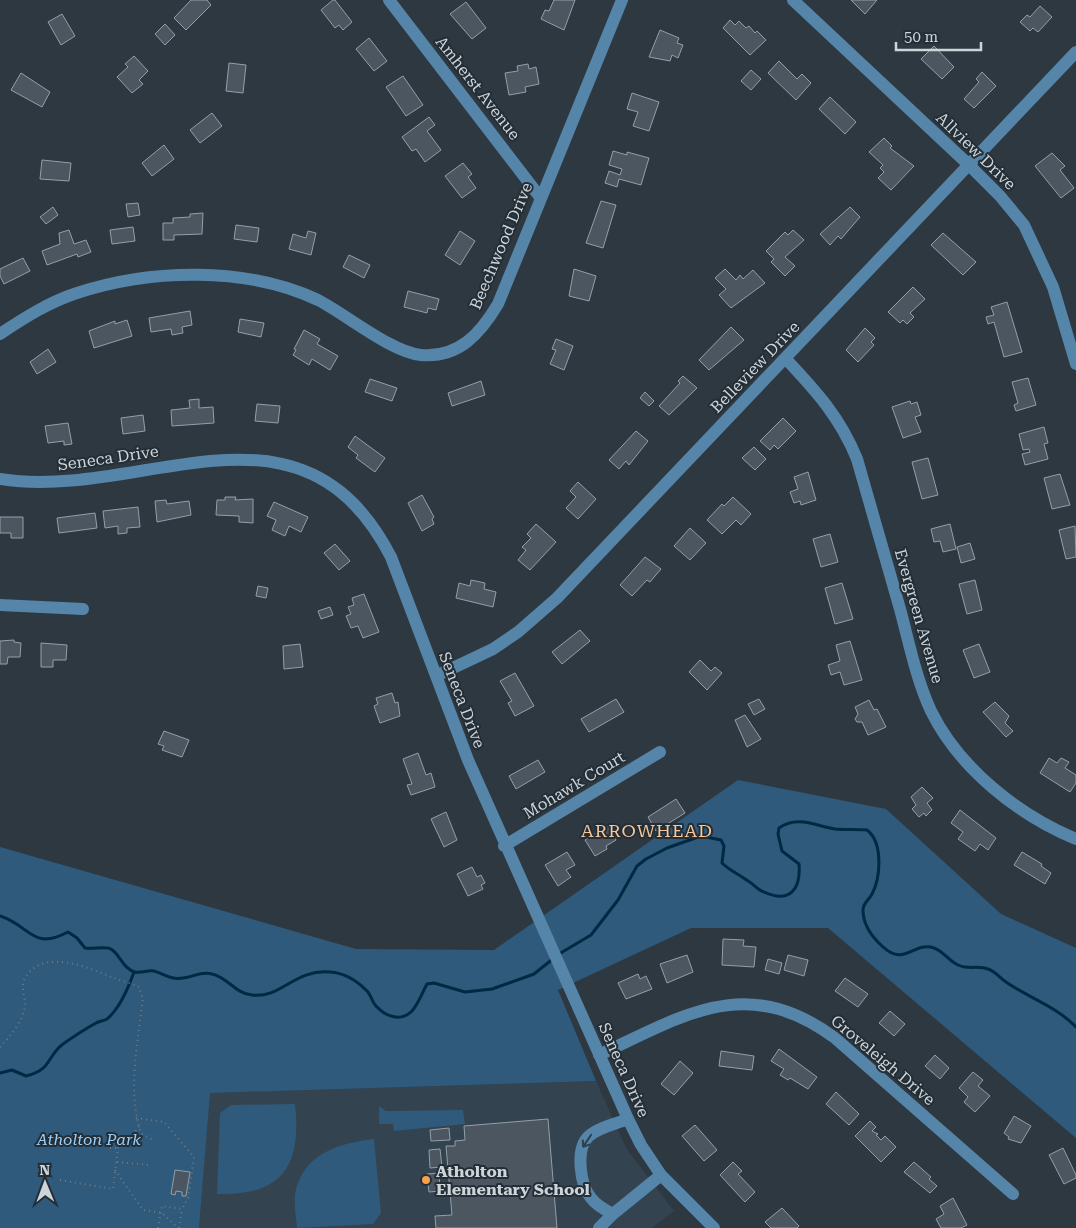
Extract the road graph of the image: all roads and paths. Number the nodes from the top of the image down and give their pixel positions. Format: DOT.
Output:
graph roads {
  1 [pos="389,0"];
  2 [pos="622,0"];
  3 [pos="795,0"];
  4 [pos="1076,52"];
  5 [pos="969,165"];
  6 [pos="540,197"];
  7 [pos="0,334"];
  8 [pos="1073,343"];
  9 [pos="785,358"];
  10 [pos="1076,364"];
  11 [pos="0,480"];
  12 [pos="0,605"];
  13 [pos="83,609"];
  14 [pos="436,676"];
  15 [pos="660,752"];
  16 [pos="1076,839"];
  17 [pos="504,846"];
  18 [pos="0,1047"];
  19 [pos="599,1055"];
  20 [pos="136,1118"];
  21 [pos="628,1119"];
  22 [pos="139,1126"];
  23 [pos="153,1140"];
  24 [pos="110,1148"];
  25 [pos="118,1148"];
  26 [pos="116,1162"];
  27 [pos="149,1165"];
  28 [pos="115,1170"];
  29 [pos="661,1176"];
  30 [pos="60,1180"];
  31 [pos="1013,1194"];
  32 [pos="182,1209"];
  33 [pos="160,1213"];
  34 [pos="613,1214"];
  35 [pos="158,1228"];
  36 [pos="179,1228"];
  37 [pos="598,1228"];
  38 [pos="714,1228"];
  1 -- 6 [label="street, Amherst Avenue"];
  2 -- 6 [label="street, Beechwood Drive"];
  3 -- 5 [label="street, Allview Drive"];
  4 -- 5 [label="street, Belleview Drive"];
  5 -- 8 [label="street, Allview Drive"];
  5 -- 9 [label="street, Belleview Drive"];
  6 -- 7 [label="street, Beechwood Drive"];
  8 -- 10 [label="street, Allview Drive"];
  9 -- 14 [label="street, Belleview Drive"];
  9 -- 16 [label="street, Evergreen Avenue"];
  11 -- 14 [label="street, Seneca Drive"];
  12 -- 13 [label="street"];
  14 -- 17 [label="street, Seneca Drive"];
  15 -- 17 [label="street, Mohawk Court"];
  17 -- 19 [label="street, Seneca Drive"];
  18 -- 20 [label="path"];
  19 -- 21 [label="street, Seneca Drive"];
  19 -- 31 [label="street, Groveleigh Drive"];
  20 -- 22 [label="path"];
  20 -- 32 [label="path"];
  21 -- 29 [label="street, Seneca Drive"];
  21 -- 34 [label="street, one-way"];
  22 -- 23 [label="path"];
  22 -- 25 [label="path"];
  24 -- 25 [label="path"];
  25 -- 26 [label="path"];
  26 -- 27 [label="path"];
  26 -- 28 [label="path"];
  28 -- 30 [label="path"];
  28 -- 33 [label="path"];
  29 -- 34 [label="street"];
  29 -- 38 [label="street, Seneca Drive"];
  32 -- 33 [label="path"];
  32 -- 36 [label="path"];
  33 -- 35 [label="path"];
  33 -- 36 [label="path"];
  34 -- 37 [label="street"];
}
